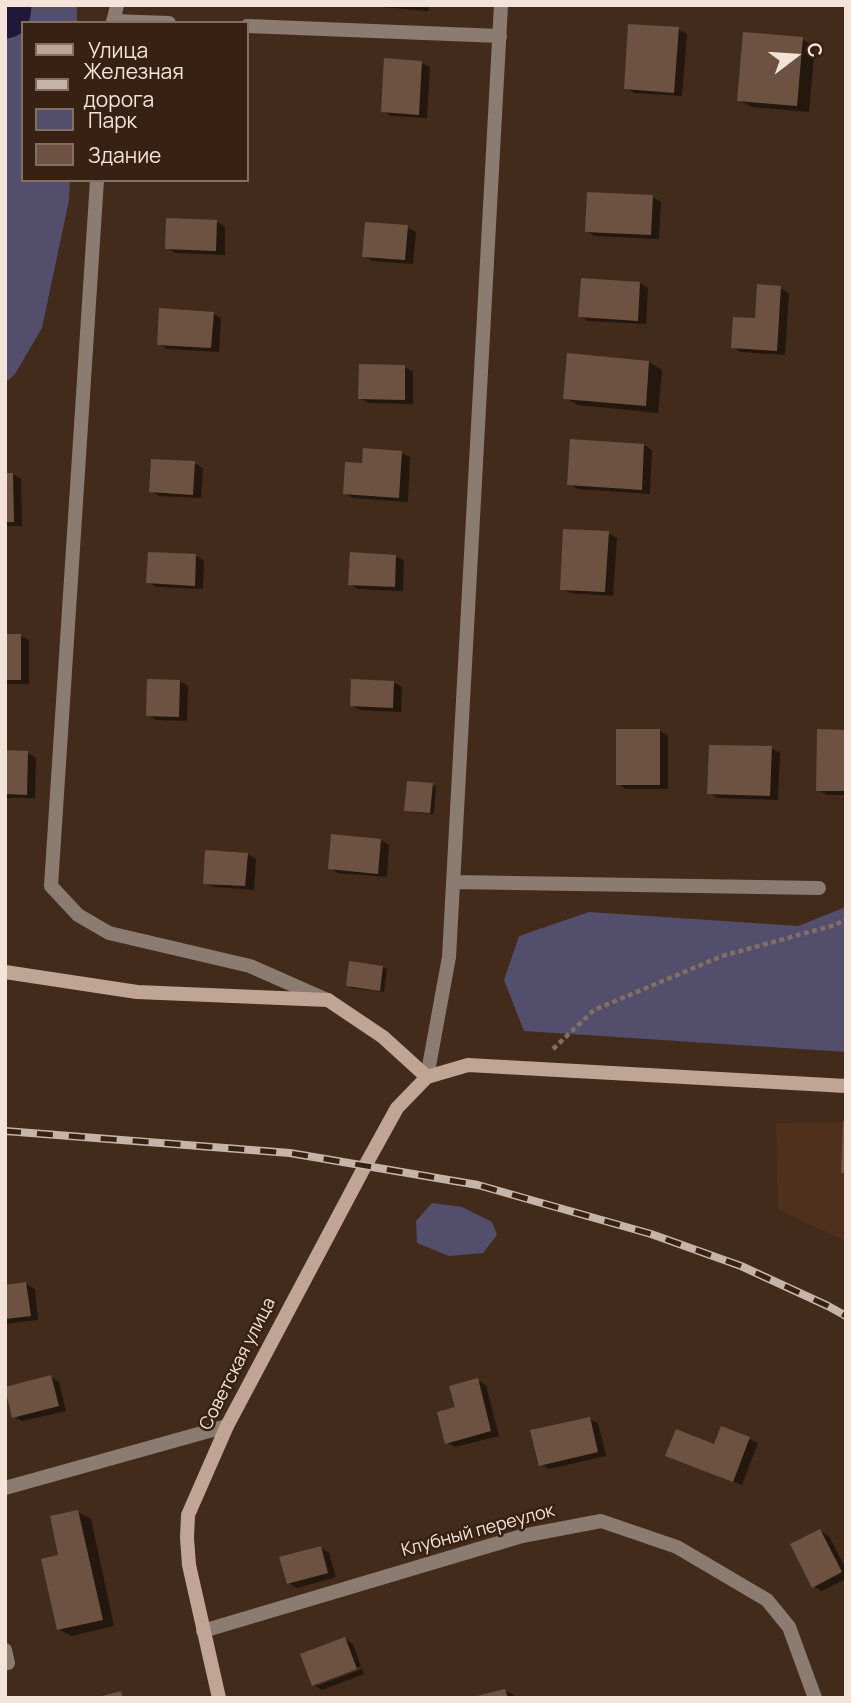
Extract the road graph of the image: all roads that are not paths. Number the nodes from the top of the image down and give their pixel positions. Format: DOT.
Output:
graph roads {
  1 [pos="501,5"];
  2 [pos="248,26"];
  3 [pos="500,36"];
  4 [pos="97,182"];
  5 [pos="454,882"];
  6 [pos="819,888"];
  7 [pos="5,972"];
  8 [pos="328,1000"];
  9 [pos="427,1077"];
  10 [pos="846,1086"];
  11 [pos="227,1426"];
  12 [pos="5,1488"];
  13 [pos="203,1631"];
  14 [pos="219,1698"];
  15 [pos="815,1698"];
  1 -- 3 [label="street"];
  2 -- 3 [label="street"];
  3 -- 5 [label="street"];
  4 -- 8 [label="street"];
  5 -- 6 [label="street"];
  5 -- 9 [label="street"];
  7 -- 8 [label="street"];
  8 -- 9 [label="street"];
  9 -- 10 [label="street"];
  9 -- 11 [label="street, Советская улица"];
  11 -- 12 [label="street"];
  11 -- 13 [label="street, Советская улица"];
  13 -- 14 [label="street, Советская улица"];
  13 -- 15 [label="street, Клубный переулок"];
}
